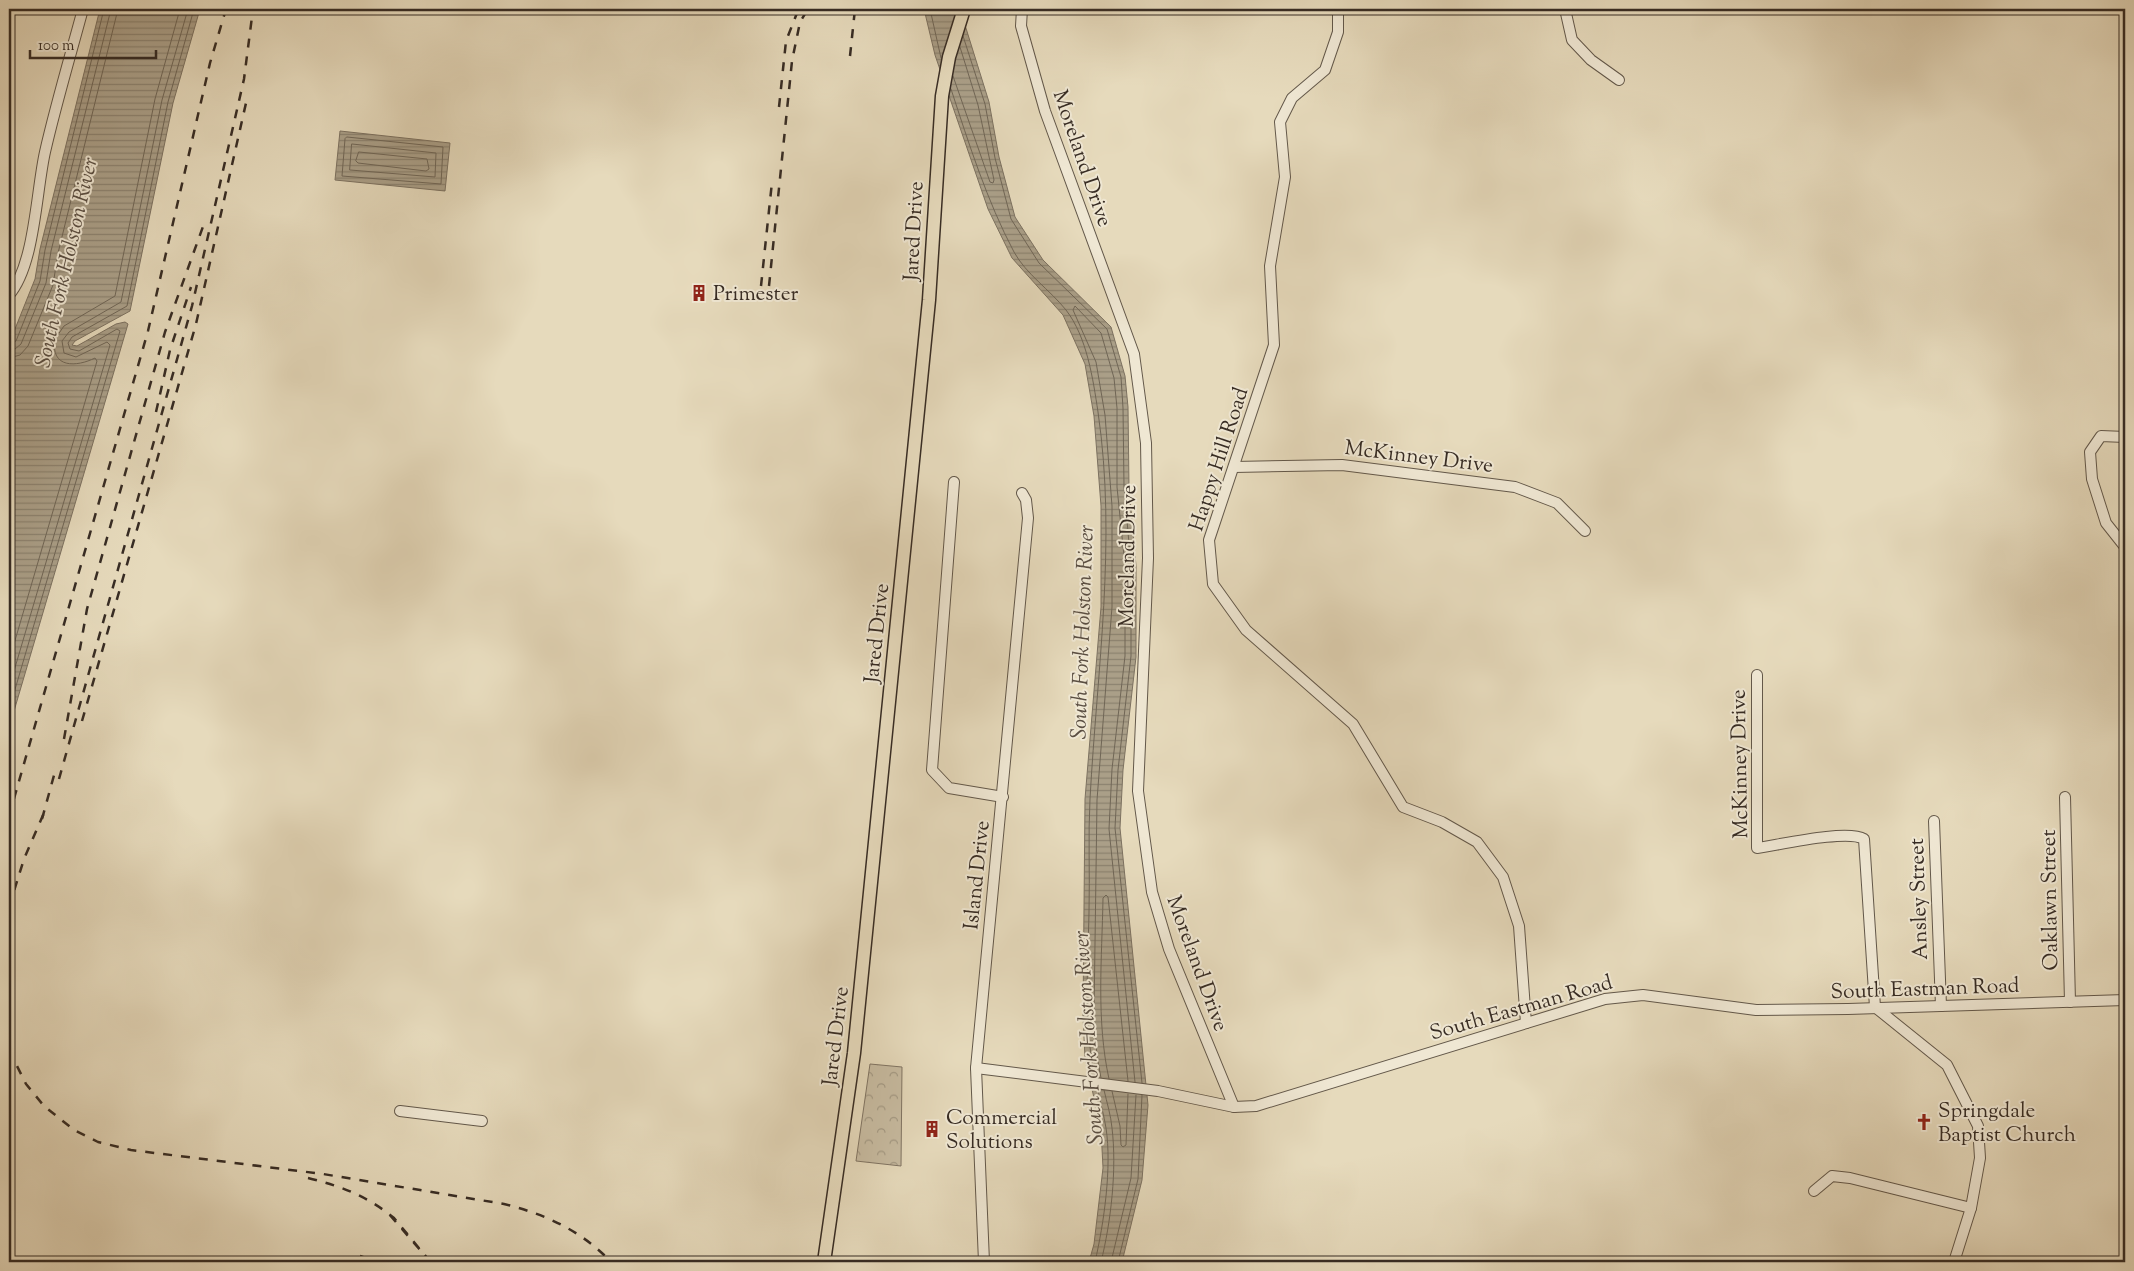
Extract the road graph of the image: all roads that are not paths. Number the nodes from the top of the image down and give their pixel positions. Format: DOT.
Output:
graph roads {
  1 [pos="83,9"];
  2 [pos="964,9"];
  3 [pos="1022,9"];
  4 [pos="1338,9"];
  5 [pos="1565,9"];
  6 [pos="1619,80"];
  7 [pos="9,295"];
  8 [pos="2125,437"];
  9 [pos="1234,467"];
  10 [pos="954,482"];
  11 [pos="1022,493"];
  12 [pos="1585,530"];
  13 [pos="2125,547"];
  14 [pos="1757,676"];
  15 [pos="2065,796"];
  16 [pos="1003,797"];
  17 [pos="1934,821"];
  18 [pos="2125,1000"];
  19 [pos="2070,1002"];
  20 [pos="1875,1006"];
  21 [pos="1941,1006"];
  22 [pos="1526,1023"];
  23 [pos="976,1068"];
  24 [pos="1234,1107"];
  25 [pos="400,1111"];
  26 [pos="482,1121"];
  27 [pos="1814,1191"];
  28 [pos="1971,1208"];
  29 [pos="824,1262"];
  30 [pos="984,1262"];
  31 [pos="1954,1262"];
  1 -- 7 [label="street"];
  2 -- 29 [label="main road, Jared Drive"];
  3 -- 24 [label="street, Moreland Drive"];
  4 -- 9 [label="street, Happy Hill Road"];
  5 -- 6 [label="street"];
  8 -- 13 [label="street"];
  9 -- 12 [label="street, McKinney Drive"];
  9 -- 22 [label="street, Happy Hill Road"];
  10 -- 16 [label="street"];
  11 -- 16 [label="street, Island Drive"];
  14 -- 20 [label="street, McKinney Drive"];
  15 -- 19 [label="street, Oaklawn Street"];
  16 -- 23 [label="street, Island Drive"];
  17 -- 21 [label="street, Ansley Street"];
  18 -- 19 [label="street, South Eastman Road"];
  19 -- 21 [label="street, South Eastman Road"];
  20 -- 21 [label="street, South Eastman Road"];
  20 -- 22 [label="street, South Eastman Road"];
  20 -- 28 [label="street"];
  22 -- 24 [label="street, South Eastman Road"];
  23 -- 24 [label="street, South Eastman Road"];
  23 -- 30 [label="street, Island Drive"];
  25 -- 26 [label="street"];
  27 -- 28 [label="street"];
  28 -- 31 [label="street"];
}
